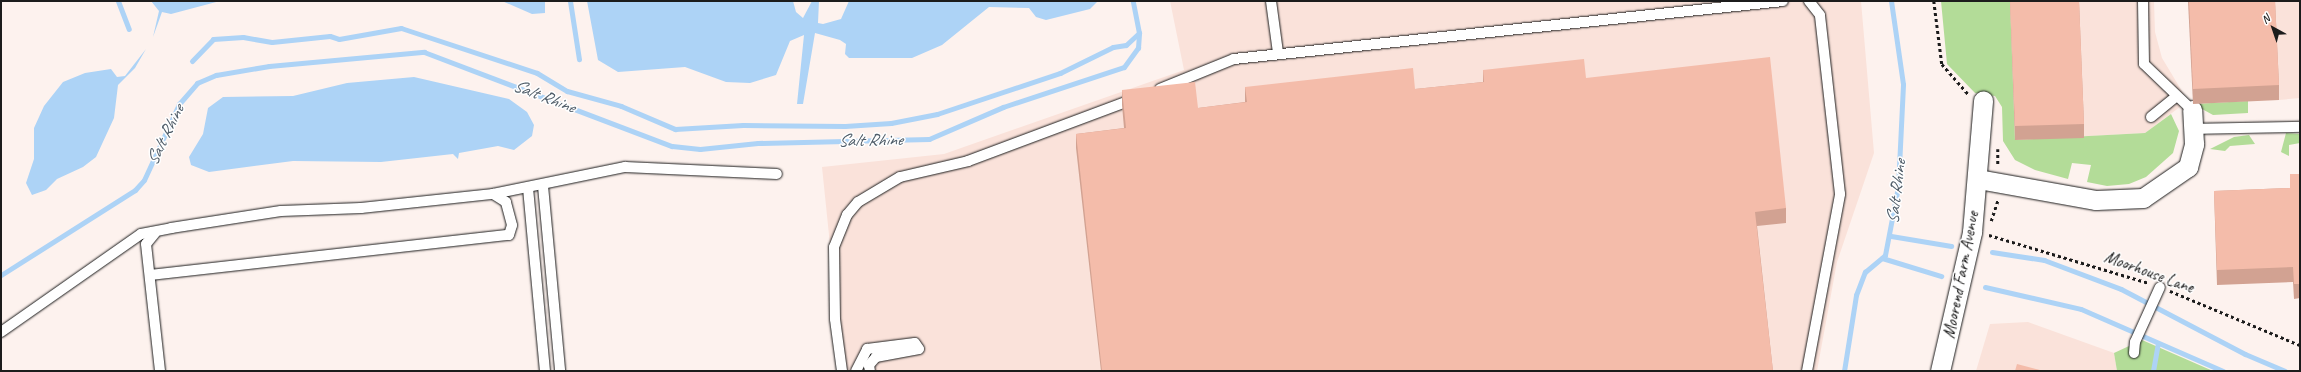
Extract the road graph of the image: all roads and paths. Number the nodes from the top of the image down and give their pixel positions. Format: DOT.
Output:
graph roads {
  1 [pos="1271,1"];
  2 [pos="1783,1"];
  3 [pos="1809,1"];
  4 [pos="2143,1"];
  5 [pos="1278,53"];
  6 [pos="2178,96"];
  7 [pos="1983,100"];
  8 [pos="2192,110"];
  9 [pos="2151,117"];
  10 [pos="2300,127"];
  11 [pos="2193,130"];
  12 [pos="777,174"];
  13 [pos="1978,178"];
  14 [pos="542,186"];
  15 [pos="528,188"];
  16 [pos="493,194"];
  17 [pos="156,233"];
  18 [pos="1986,234"];
  19 [pos="150,275"];
  20 [pos="2158,290"];
  21 [pos="1,332"];
  22 [pos="2300,345"];
  23 [pos="2134,353"];
  24 [pos="160,371"];
  25 [pos="546,371"];
  26 [pos="560,371"];
  27 [pos="842,371"];
  28 [pos="856,371"];
  29 [pos="870,371"];
  30 [pos="1807,371"];
  31 [pos="1940,371"];
  1 -- 5 [label="lane"];
  2 -- 5 [label="lane"];
  3 -- 30 [label="lane"];
  4 -- 6 [label="lane"];
  5 -- 27 [label="lane"];
  6 -- 8 [label="lane"];
  6 -- 9 [label="lane"];
  7 -- 13 [label="street, Moorend Farm Avenue"];
  8 -- 11 [label="street"];
  10 -- 11 [label="lane"];
  11 -- 13 [label="street"];
  12 -- 14 [label="lane"];
  13 -- 31 [label="street, Moorend Farm Avenue"];
  14 -- 15 [label="lane"];
  14 -- 26 [label="lane"];
  15 -- 16 [label="lane"];
  15 -- 25 [label="lane"];
  16 -- 17 [label="lane"];
  16 -- 19 [label="lane"];
  17 -- 19 [label="lane"];
  17 -- 21 [label="lane"];
  18 -- 20 [label="path, Moorhouse Lane"];
  19 -- 24 [label="lane"];
  20 -- 22 [label="path, Moorhouse Lane"];
  20 -- 23 [label="lane"];
  28 -- 29 [label="lane"];
}
